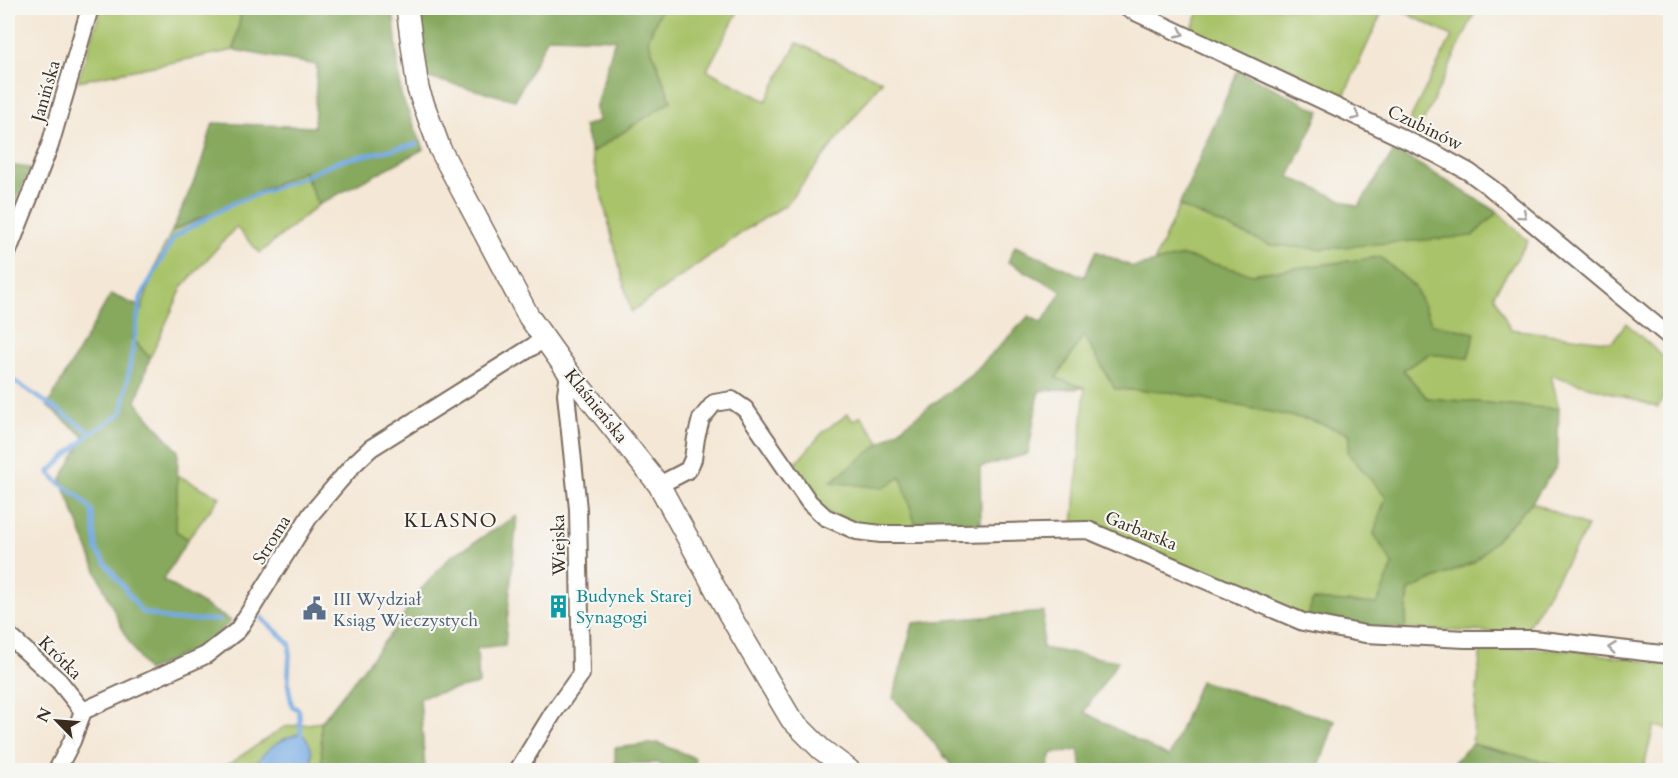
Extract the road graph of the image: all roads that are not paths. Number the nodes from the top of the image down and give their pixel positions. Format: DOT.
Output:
graph roads {
  1 [pos="90,8"];
  2 [pos="407,8"];
  3 [pos="1127,8"];
  4 [pos="8,251"];
  5 [pos="1671,337"];
  6 [pos="543,340"];
  7 [pos="569,374"];
  8 [pos="659,485"];
  9 [pos="8,635"];
  10 [pos="1671,655"];
  11 [pos="83,711"];
  12 [pos="57,771"];
  13 [pos="518,771"];
  14 [pos="849,771"];
  1 -- 4 [label="street, Janińska"];
  2 -- 6 [label="street, Klaśnieńska"];
  3 -- 5 [label="street, Czubinów, one-way"];
  6 -- 7 [label="street, Klaśnieńska"];
  6 -- 11 [label="street, Stroma"];
  7 -- 8 [label="street, Klaśnieńska"];
  7 -- 13 [label="street, Wiejska"];
  10 -- 8 [label="street, Garbarska, one-way"];
  8 -- 14 [label="street, Klaśnieńska"];
  9 -- 11 [label="street, Krótka"];
  11 -- 12 [label="street"];
}
